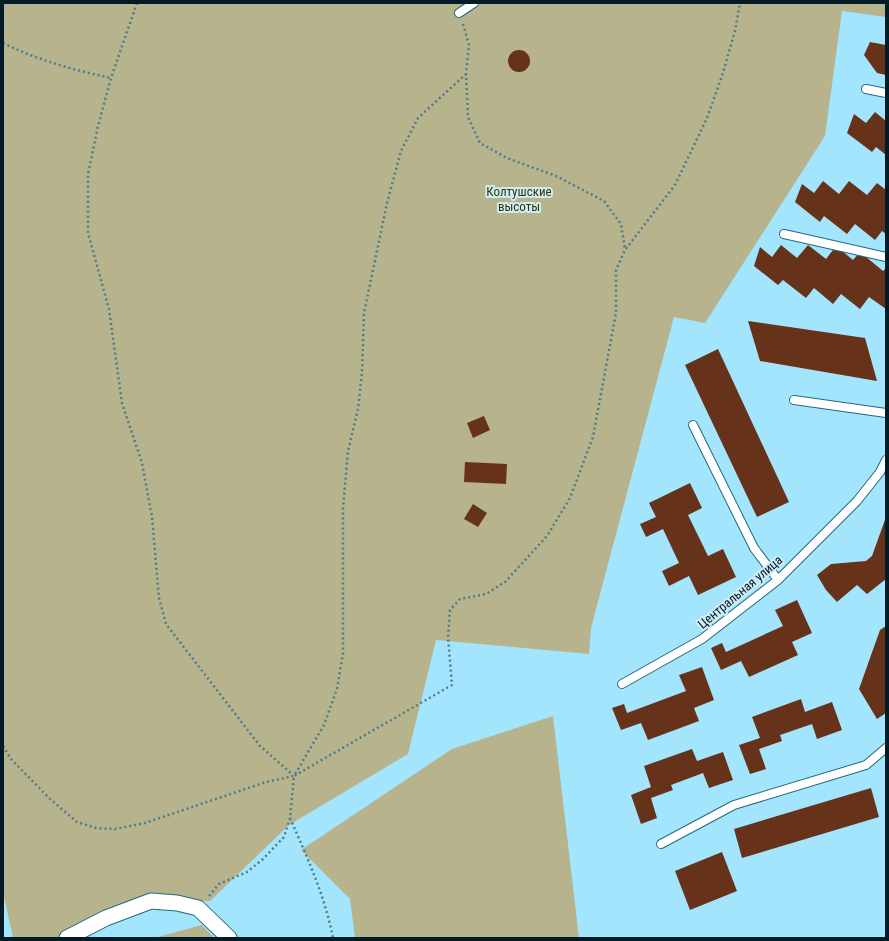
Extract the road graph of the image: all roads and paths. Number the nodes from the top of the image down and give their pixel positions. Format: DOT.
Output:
graph roads {
  1 [pos="136,3"];
  2 [pos="474,3"];
  3 [pos="740,3"];
  4 [pos="459,13"];
  5 [pos="3,43"];
  6 [pos="466,74"];
  7 [pos="111,78"];
  8 [pos="866,89"];
  9 [pos="886,93"];
  10 [pos="784,234"];
  11 [pos="625,250"];
  12 [pos="886,257"];
  13 [pos="794,400"];
  14 [pos="886,413"];
  15 [pos="693,425"];
  16 [pos="886,460"];
  17 [pos="778,580"];
  18 [pos="622,684"];
  19 [pos="3,746"];
  20 [pos="886,748"];
  21 [pos="294,776"];
  22 [pos="290,818"];
  23 [pos="661,844"];
  24 [pos="198,908"];
  25 [pos="67,938"];
  26 [pos="229,938"];
  27 [pos="333,938"];
  1 -- 7 [label="path"];
  2 -- 4 [label="lane"];
  3 -- 11 [label="path"];
  4 -- 6 [label="path"];
  5 -- 7 [label="path"];
  6 -- 11 [label="path"];
  6 -- 21 [label="path"];
  7 -- 21 [label="path"];
  8 -- 9 [label="lane"];
  10 -- 12 [label="lane"];
  11 -- 21 [label="path"];
  13 -- 14 [label="lane"];
  15 -- 17 [label="lane"];
  16 -- 17 [label="lane, Центральная улица"];
  17 -- 18 [label="lane, Центральная улица"];
  19 -- 21 [label="path"];
  20 -- 23 [label="lane"];
  21 -- 22 [label="path"];
  22 -- 24 [label="path"];
  22 -- 27 [label="path"];
  24 -- 25 [label="street"];
  24 -- 26 [label="street"];
}
